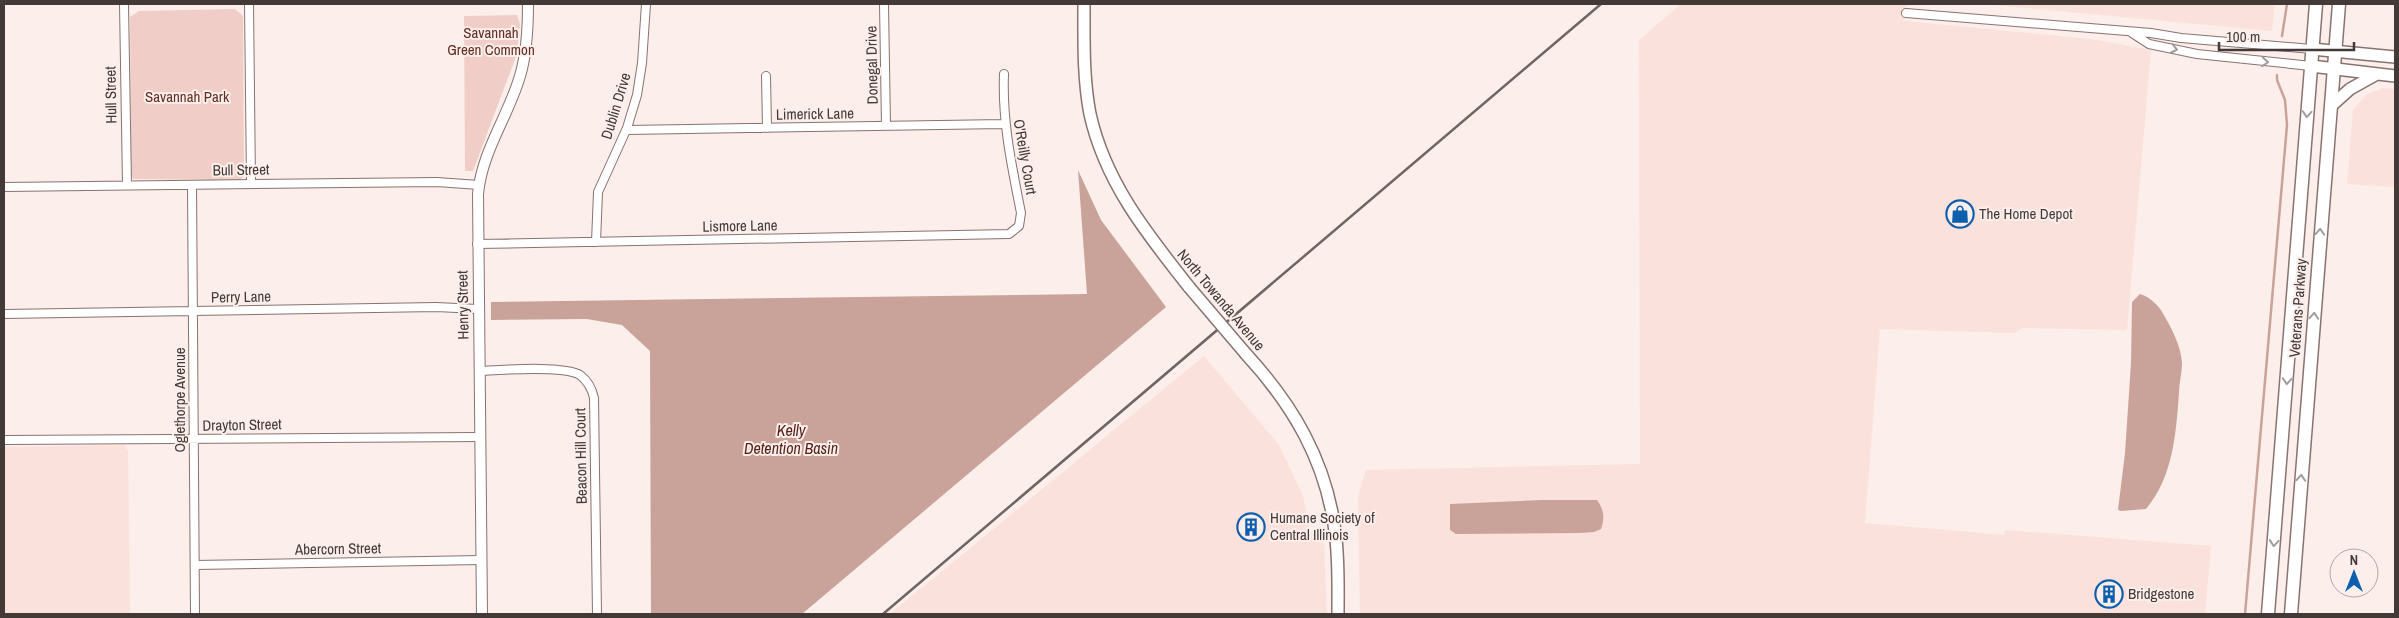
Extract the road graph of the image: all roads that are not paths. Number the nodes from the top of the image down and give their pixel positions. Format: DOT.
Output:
graph roads {
  1 [pos="124,4"];
  2 [pos="249,4"];
  3 [pos="528,4"];
  4 [pos="646,4"];
  5 [pos="884,4"];
  6 [pos="1084,4"];
  7 [pos="2316,4"];
  8 [pos="2339,4"];
  9 [pos="1906,13"];
  10 [pos="2132,33"];
  11 [pos="2312,49"];
  12 [pos="2335,52"];
  13 [pos="2395,57"];
  14 [pos="2311,66"];
  15 [pos="2334,69"];
  16 [pos="1004,74"];
  17 [pos="2377,74"];
  18 [pos="766,76"];
  19 [pos="2395,76"];
  20 [pos="2331,106"];
  21 [pos="1004,124"];
  22 [pos="886,126"];
  23 [pos="767,128"];
  24 [pos="626,130"];
  25 [pos="251,183"];
  26 [pos="127,185"];
  27 [pos="192,185"];
  28 [pos="479,185"];
  29 [pos="4,187"];
  30 [pos="1003,236"];
  31 [pos="596,242"];
  32 [pos="477,244"];
  33 [pos="478,309"];
  34 [pos="194,312"];
  35 [pos="4,314"];
  36 [pos="479,370"];
  37 [pos="480,437"];
  38 [pos="194,439"];
  39 [pos="4,440"];
  40 [pos="481,560"];
  41 [pos="195,565"];
  42 [pos="196,614"];
  43 [pos="482,614"];
  44 [pos="597,614"];
  45 [pos="1338,614"];
  46 [pos="2268,614"];
  47 [pos="2291,614"];
  1 -- 26 [label="street, Hull Street"];
  2 -- 25 [label="street"];
  3 -- 28 [label="street, Henry Street"];
  4 -- 24 [label="street, Dublin Drive"];
  5 -- 22 [label="street, Donegal Drive"];
  6 -- 45 [label="main road, North Towanda Avenue, bridge"];
  7 -- 11 [label="highway, Veterans Parkway"];
  8 -- 12 [label="highway, Veterans Parkway"];
  9 -- 10 [label="street"];
  10 -- 11 [label="street"];
  10 -- 14 [label="street, one-way"];
  11 -- 12 [label="main road"];
  11 -- 14 [label="highway, Veterans Parkway"];
  12 -- 13 [label="main road"];
  12 -- 15 [label="highway, Veterans Parkway"];
  14 -- 15 [label="main road"];
  14 -- 46 [label="highway, Veterans Parkway, one-way"];
  15 -- 17 [label="main road"];
  15 -- 20 [label="highway, Veterans Parkway"];
  16 -- 21 [label="street, O'Reilly Court"];
  17 -- 19 [label="main road"];
  17 -- 20 [label="main road"];
  18 -- 23 [label="street"];
  47 -- 20 [label="highway, Veterans Parkway, one-way"];
  21 -- 22 [label="street, Limerick Lane"];
  21 -- 30 [label="street, O'Reilly Court"];
  22 -- 23 [label="street, Limerick Lane"];
  23 -- 24 [label="street, Limerick Lane"];
  24 -- 31 [label="street, Dublin Drive"];
  25 -- 27 [label="street, Bull Street"];
  25 -- 28 [label="street, Bull Street"];
  26 -- 27 [label="street, Bull Street"];
  26 -- 29 [label="street, Bull Street"];
  27 -- 34 [label="street, Oglethorpe Avenue"];
  28 -- 32 [label="street, Henry Street"];
  30 -- 31 [label="street, Lismore Lane"];
  31 -- 32 [label="street, Lismore Lane"];
  32 -- 33 [label="street, Henry Street"];
  33 -- 34 [label="street, Perry Lane"];
  33 -- 36 [label="street, Henry Street"];
  34 -- 35 [label="street, Perry Lane"];
  34 -- 38 [label="street, Oglethorpe Avenue"];
  36 -- 37 [label="street, Henry Street"];
  36 -- 44 [label="street, Beacon Hill Court"];
  37 -- 38 [label="street, Drayton Street"];
  37 -- 40 [label="street, Henry Street"];
  38 -- 39 [label="street, Drayton Street"];
  38 -- 41 [label="street, Oglethorpe Avenue"];
  40 -- 41 [label="street, Abercorn Street"];
  40 -- 43 [label="street, Henry Street"];
  41 -- 42 [label="street, Oglethorpe Avenue"];
}
